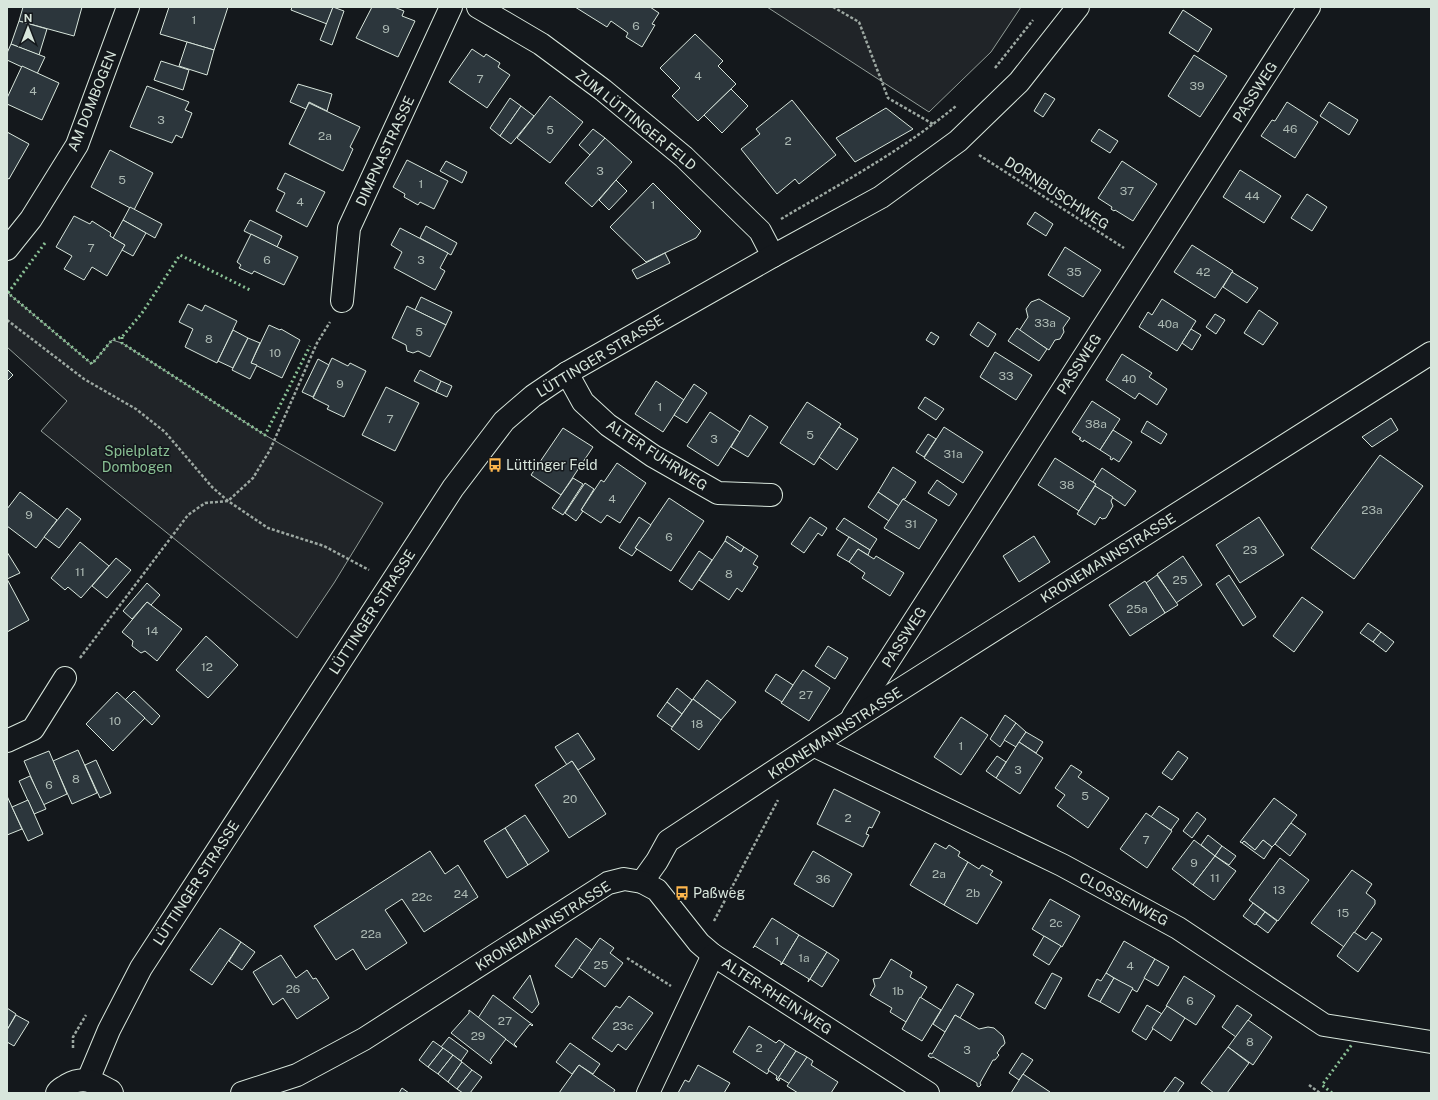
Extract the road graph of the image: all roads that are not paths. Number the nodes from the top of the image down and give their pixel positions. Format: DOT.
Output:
graph roads {
  1 [pos="128,7"];
  2 [pos="452,7"];
  3 [pos="478,7"];
  4 [pos="1078,7"];
  5 [pos="1310,7"];
  6 [pos="7,249"];
  7 [pos="773,256"];
  8 [pos="342,301"];
  9 [pos="1431,353"];
  10 [pos="567,373"];
  11 [pos="771,495"];
  12 [pos="66,678"];
  13 [pos="850,722"];
  14 [pos="7,741"];
  15 [pos="815,746"];
  16 [pos="642,882"];
  17 [pos="706,949"];
  18 [pos="1431,1042"];
  19 [pos="88,1080"];
  20 [pos="294,1084"];
  21 [pos="57,1093"];
  22 [pos="112,1093"];
  23 [pos="242,1093"];
  24 [pos="648,1093"];
  25 [pos="928,1093"];
  1 -- 6 [label="street, AM DOMBOGEN"];
  2 -- 8 [label="street, DIMPNASTRASSE"];
  3 -- 7 [label="street, ZUM LÜTTINGER FELD"];
  4 -- 7 [label="street, LÜTTINGER STRASSE"];
  5 -- 13 [label="street, PASSWEG"];
  7 -- 10 [label="street, LÜTTINGER STRASSE"];
  9 -- 13 [label="street, KRONEMANNSTRASSE"];
  10 -- 11 [label="street, ALTER FUHRWEG"];
  10 -- 19 [label="street, LÜTTINGER STRASSE"];
  12 -- 14 [label="street"];
  13 -- 15 [label="street, KRONEMANNSTRASSE"];
  15 -- 16 [label="street, KRONEMANNSTRASSE"];
  15 -- 18 [label="street, CLOSSENWEG"];
  16 -- 17 [label="street, ALTER-RHEIN-WEG"];
  16 -- 20 [label="street, KRONEMANNSTRASSE"];
  17 -- 24 [label="street"];
  17 -- 25 [label="street, ALTER-RHEIN-WEG"];
  19 -- 21 [label="street"];
  19 -- 22 [label="street"];
  20 -- 23 [label="street, KRONEMANNSTRASSE"];
}
